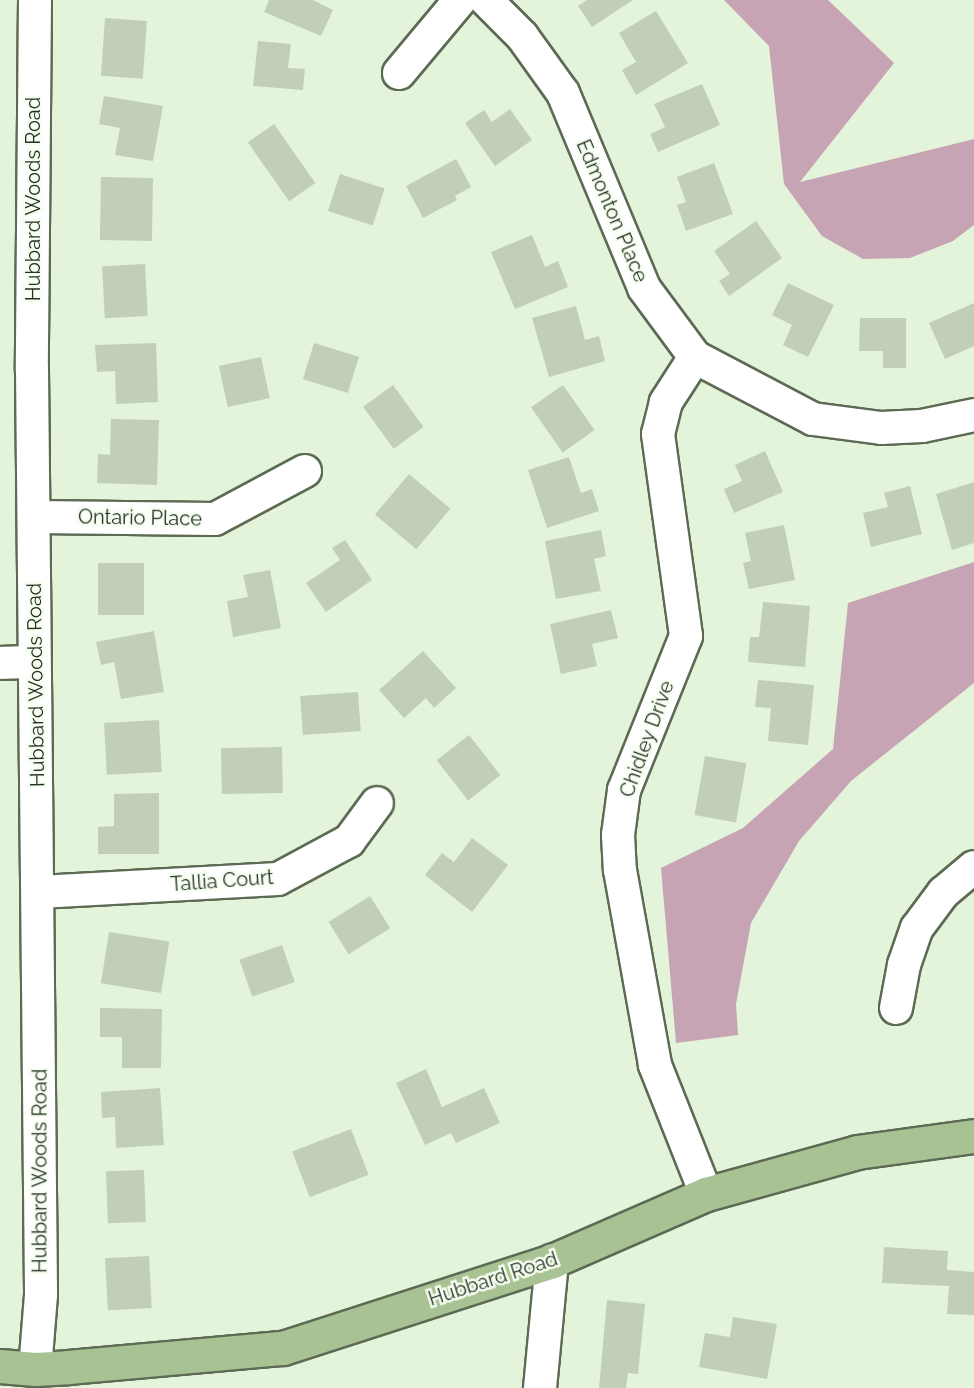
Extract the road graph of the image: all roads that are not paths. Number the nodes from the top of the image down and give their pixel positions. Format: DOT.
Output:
graph roads {
  1 [pos="34,0"];
  2 [pos="460,0"];
  3 [pos="486,0"];
  4 [pos="399,73"];
  5 [pos="695,357"];
  6 [pos="974,416"];
  7 [pos="305,471"];
  8 [pos="35,517"];
  9 [pos="34,662"];
  10 [pos="0,663"];
  11 [pos="377,803"];
  12 [pos="974,867"];
  13 [pos="39,892"];
  14 [pos="896,1008"];
  15 [pos="974,1136"];
  16 [pos="706,1194"];
  17 [pos="552,1261"];
  18 [pos="0,1366"];
  19 [pos="35,1369"];
  20 [pos="540,1388"];
  1 -- 8 [label="street, Hubbard Woods Road"];
  2 -- 4 [label="street"];
  3 -- 5 [label="street, Edmonton Place"];
  5 -- 6 [label="street, Edmonton Place"];
  5 -- 16 [label="street, Chidley Drive"];
  7 -- 8 [label="street, Ontario Place"];
  8 -- 9 [label="street, Hubbard Woods Road"];
  9 -- 10 [label="street"];
  9 -- 13 [label="street, Hubbard Woods Road"];
  11 -- 13 [label="street, Tallia Court"];
  12 -- 14 [label="street"];
  13 -- 19 [label="street, Hubbard Woods Road"];
  15 -- 16 [label="main road, Hubbard Road"];
  16 -- 17 [label="main road, Hubbard Road"];
  17 -- 19 [label="main road, Hubbard Road"];
  17 -- 20 [label="street"];
  18 -- 19 [label="main road, Hubbard Road"];
}
